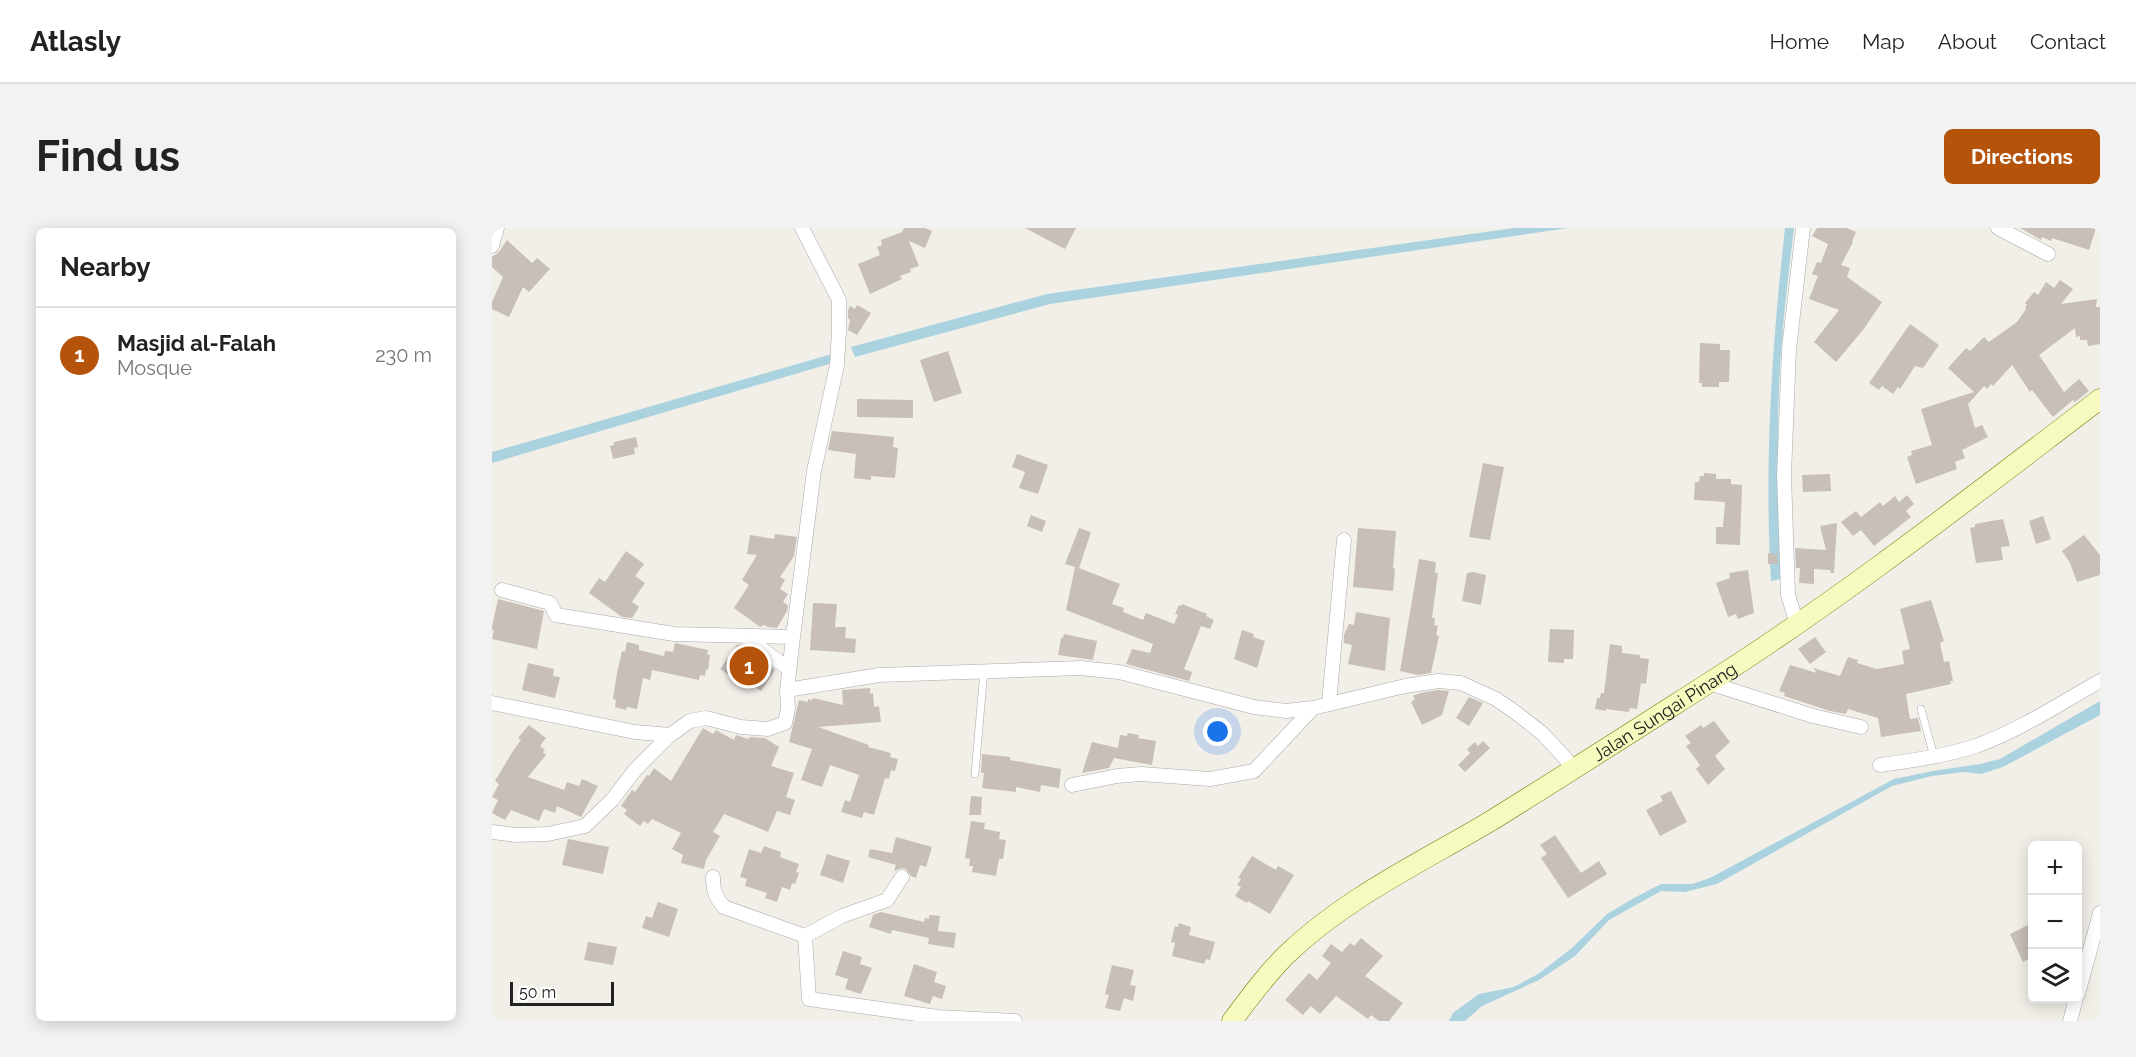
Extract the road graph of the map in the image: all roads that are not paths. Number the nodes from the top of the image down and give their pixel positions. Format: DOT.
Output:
graph roads {
  1 [pos="497,228"];
  2 [pos="802,228"];
  3 [pos="1803,228"];
  4 [pos="1998,228"];
  5 [pos="492,246"];
  6 [pos="2048,254"];
  7 [pos="2100,399"];
  8 [pos="1344,540"];
  9 [pos="502,590"];
  10 [pos="1797,624"];
  11 [pos="744,636"];
  12 [pos="793,637"];
  13 [pos="789,669"];
  14 [pos="984,670"];
  15 [pos="2100,681"];
  16 [pos="1709,683"];
  17 [pos="787,690"];
  18 [pos="492,703"];
  19 [pos="1329,703"];
  20 [pos="1313,708"];
  21 [pos="1921,709"];
  22 [pos="1862,727"];
  23 [pos="670,735"];
  24 [pos="1934,757"];
  25 [pos="1880,765"];
  26 [pos="1573,767"];
  27 [pos="975,774"];
  28 [pos="1072,785"];
  29 [pos="492,832"];
  30 [pos="713,877"];
  31 [pos="902,877"];
  32 [pos="2100,913"];
  33 [pos="805,936"];
  34 [pos="2082,979"];
  35 [pos="2075,1003"];
  36 [pos="1015,1021"];
  37 [pos="1232,1021"];
  38 [pos="2070,1021"];
  1 -- 5 [label="street"];
  2 -- 12 [label="street"];
  3 -- 10 [label="street"];
  4 -- 6 [label="street"];
  7 -- 10 [label="street, Jalan Sungai Pinang"];
  8 -- 19 [label="street"];
  9 -- 11 [label="street"];
  10 -- 16 [label="street, Jalan Sungai Pinang"];
  11 -- 12 [label="street"];
  11 -- 13 [label="street"];
  12 -- 13 [label="street"];
  13 -- 17 [label="street"];
  14 -- 17 [label="street"];
  14 -- 20 [label="street"];
  14 -- 27 [label="lane"];
  15 -- 24 [label="street"];
  16 -- 22 [label="street"];
  16 -- 26 [label="street, Jalan Sungai Pinang"];
  17 -- 23 [label="street"];
  18 -- 23 [label="street"];
  19 -- 20 [label="street"];
  19 -- 26 [label="street"];
  20 -- 28 [label="street"];
  21 -- 24 [label="lane"];
  23 -- 29 [label="street"];
  24 -- 25 [label="street"];
  26 -- 37 [label="street, Jalan Sungai Pinang"];
  30 -- 33 [label="street"];
  31 -- 33 [label="street"];
  32 -- 34 [label="street"];
  33 -- 36 [label="street"];
  35 -- 38 [label="street"];
}
